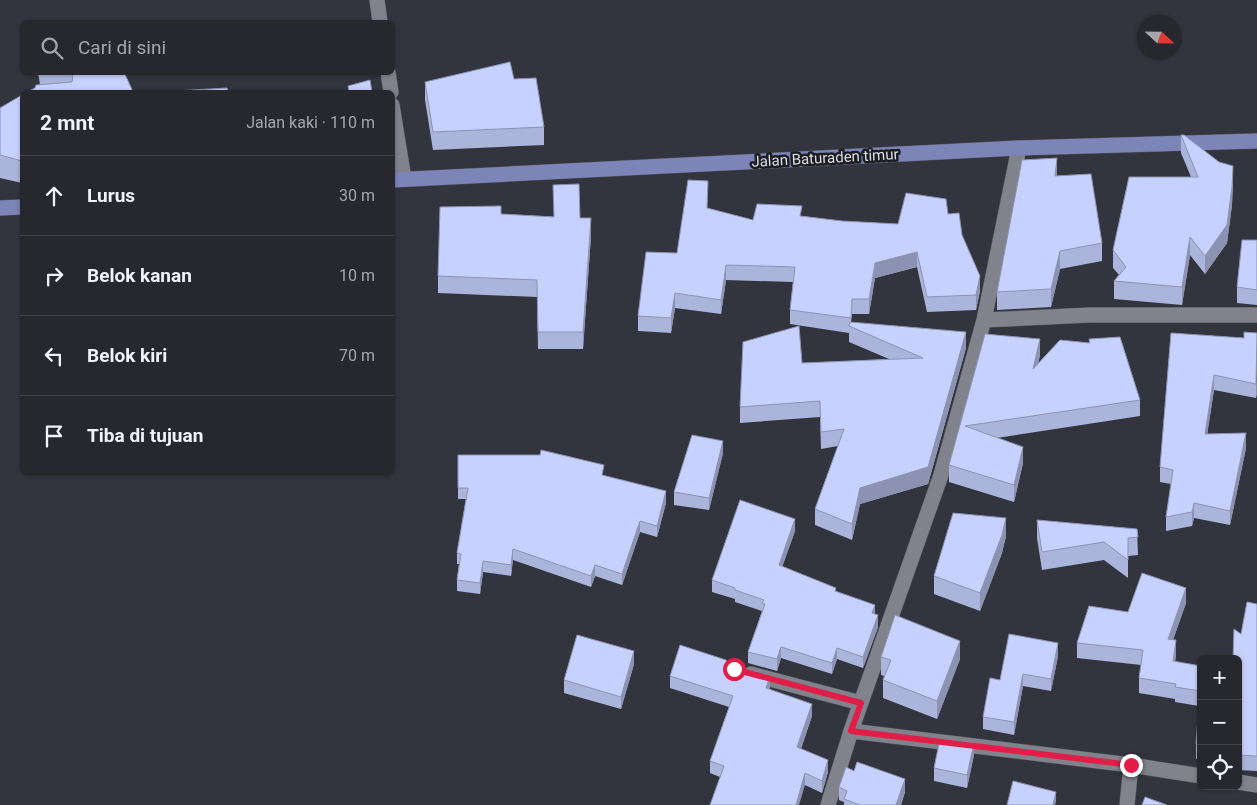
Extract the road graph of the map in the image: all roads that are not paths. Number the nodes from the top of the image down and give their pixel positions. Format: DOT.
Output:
graph roads {
  1 [pos="377,0"];
  2 [pos="380,20"];
  3 [pos="388,75"];
  4 [pos="391,90"];
  5 [pos="1257,141"];
  6 [pos="395,142"];
  7 [pos="1020,148"];
  8 [pos="398,180"];
  9 [pos="20,207"];
  10 [pos="0,208"];
  11 [pos="1257,315"];
  12 [pos="984,320"];
  13 [pos="734,669"];
  14 [pos="861,703"];
  15 [pos="851,731"];
  16 [pos="1131,765"];
  17 [pos="1197,775"];
  18 [pos="1242,783"];
  19 [pos="1257,785"];
  20 [pos="828,805"];
  21 [pos="1127,805"];
  1 -- 2 [label="street"];
  3 -- 4 [label="street"];
  5 -- 7 [label="main road, Jalan Baturaden timur"];
  6 -- 8 [label="street"];
  7 -- 8 [label="main road, Jalan Baturaden timur"];
  7 -- 12 [label="street"];
  9 -- 10 [label="main road"];
  11 -- 12 [label="street"];
  12 -- 14 [label="street"];
  13 -- 14 [label="street"];
  14 -- 15 [label="street"];
  15 -- 16 [label="street"];
  15 -- 20 [label="street"];
  16 -- 17 [label="street"];
  16 -- 21 [label="street"];
  18 -- 19 [label="street"];
}
